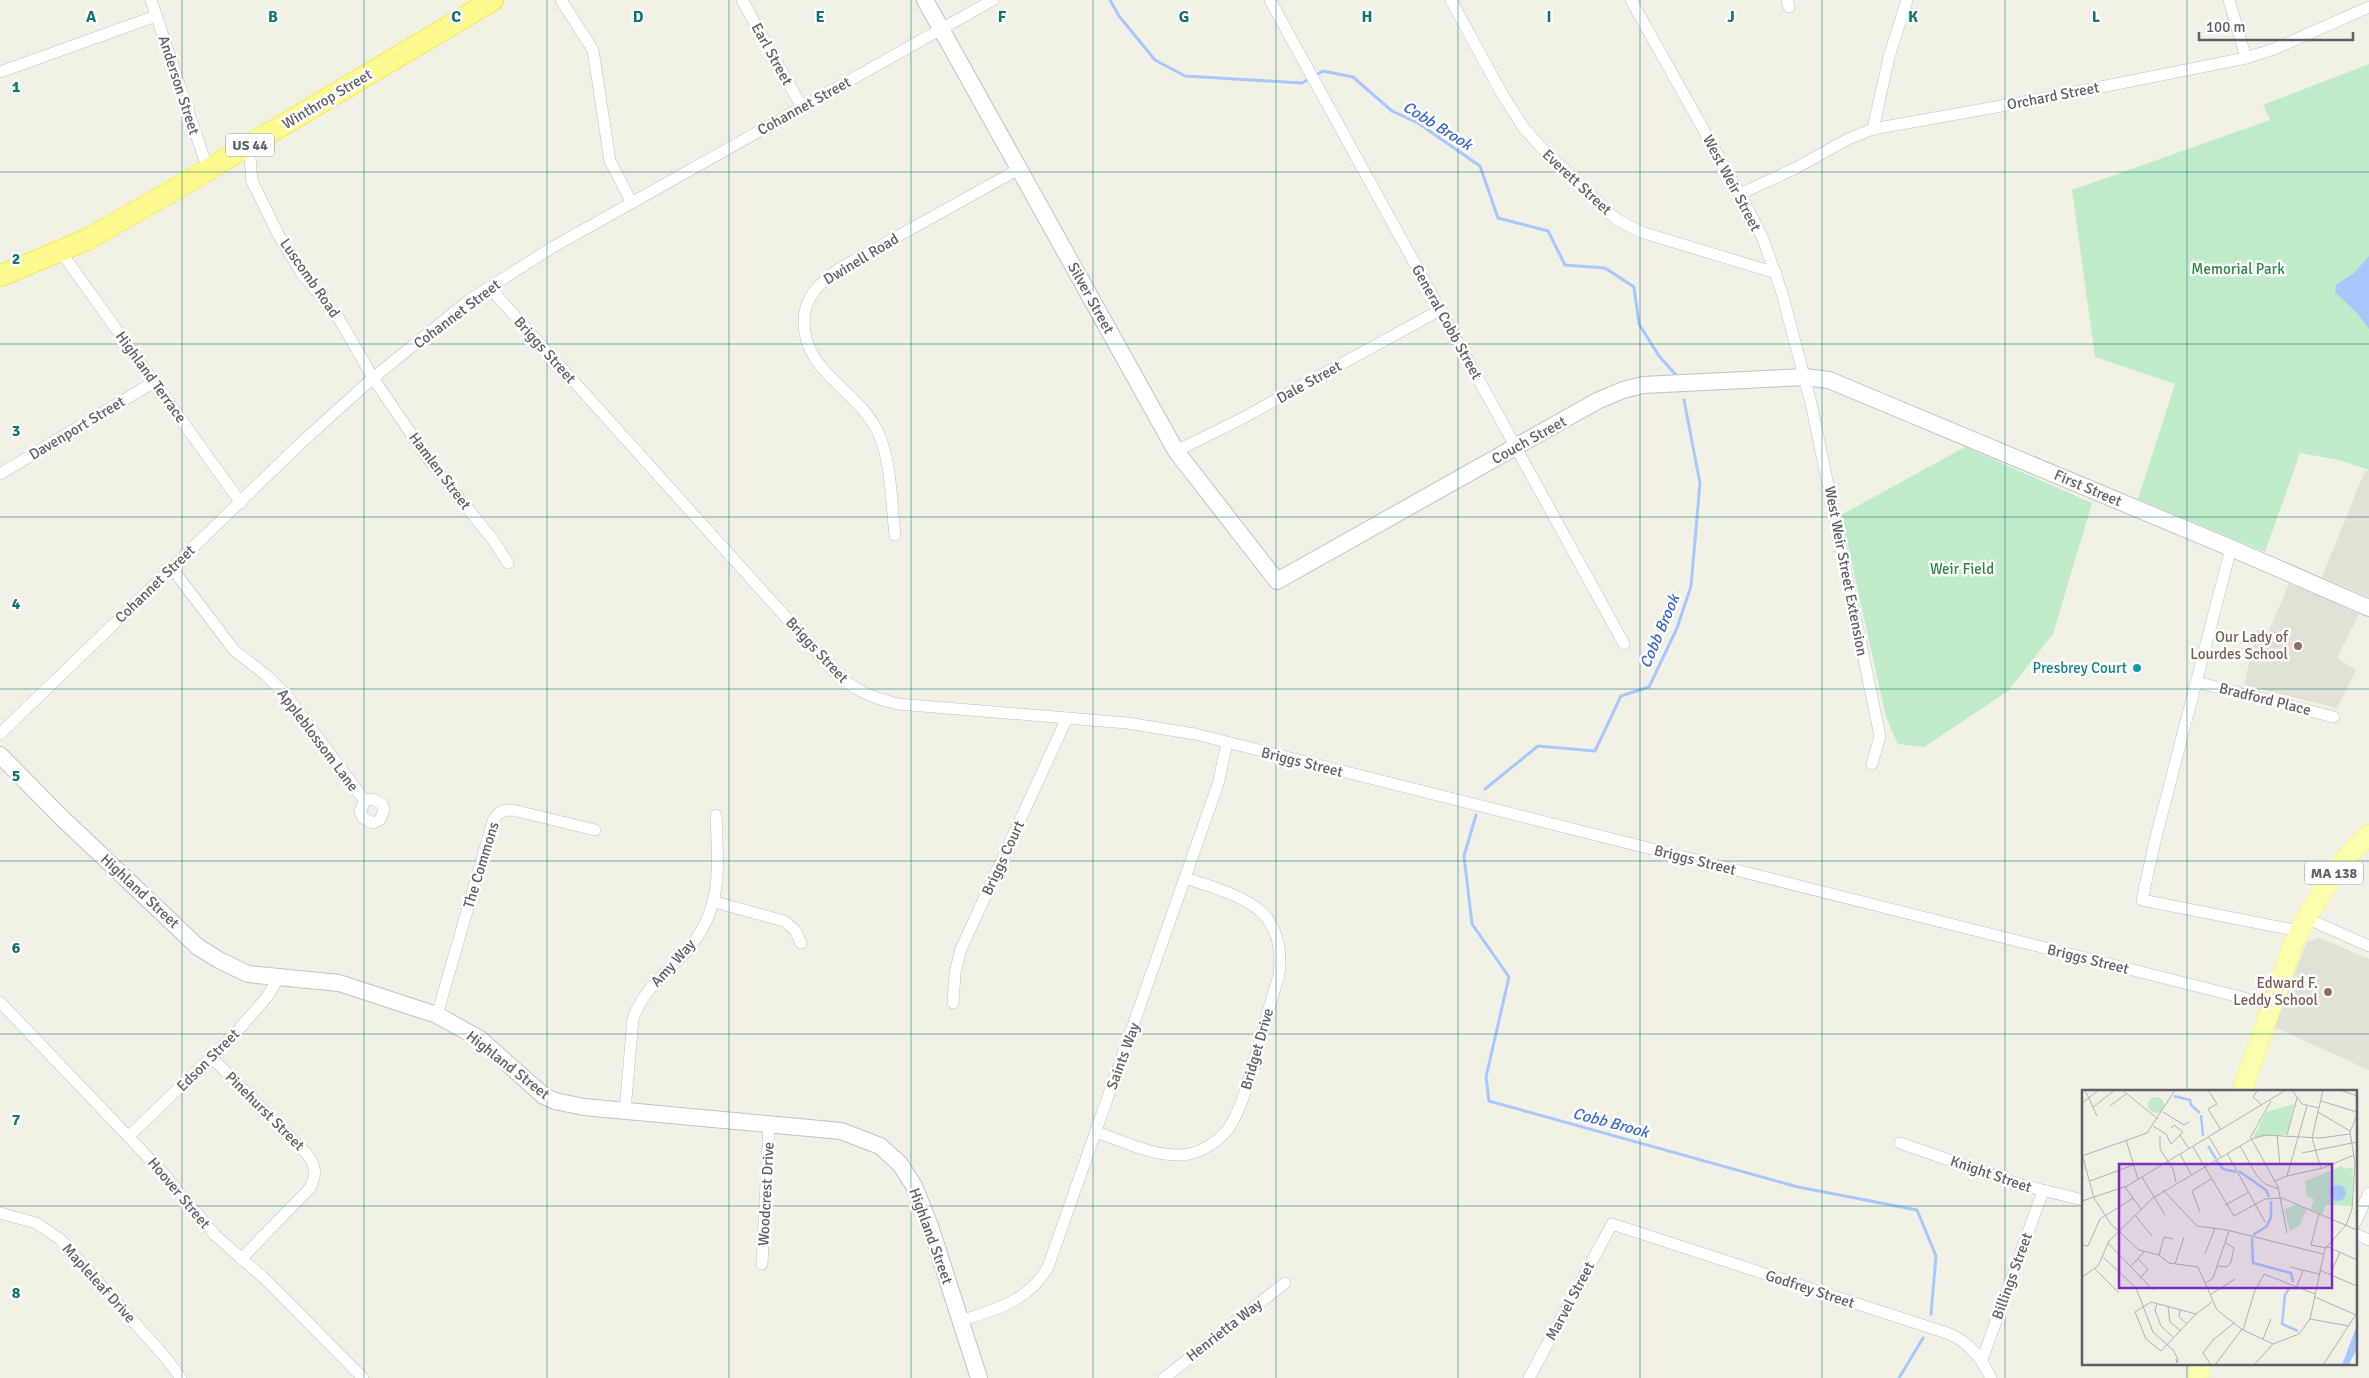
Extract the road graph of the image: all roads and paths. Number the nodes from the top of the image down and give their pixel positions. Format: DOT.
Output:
graph roads {
  1 [pos="151,0"];
  2 [pos="493,0"];
  3 [pos="561,0"];
  4 [pos="742,0"];
  5 [pos="925,0"];
  6 [pos="993,0"];
  7 [pos="1270,0"];
  8 [pos="1451,0"];
  9 [pos="1631,0"];
  10 [pos="1907,0"];
  11 [pos="2229,0"];
  12 [pos="2369,7"];
  13 [pos="156,16"];
  14 [pos="942,29"];
  15 [pos="2246,58"];
  16 [pos="0,72"];
  17 [pos="802,107"];
  18 [pos="1872,129"];
  19 [pos="249,146"];
  20 [pos="1019,169"];
  21 [pos="208,170"];
  22 [pos="1740,194"];
  23 [pos="632,203"];
  24 [pos="60,252"];
  25 [pos="1776,273"];
  26 [pos="0,276"];
  27 [pos="489,287"];
  28 [pos="1440,310"];
  29 [pos="373,378"];
  30 [pos="1804,378"];
  31 [pos="154,382"];
  32 [pos="1516,447"];
  33 [pos="1176,451"];
  34 [pos="0,474"];
  35 [pos="241,503"];
  36 [pos="895,535"];
  37 [pos="2231,548"];
  38 [pos="508,563"];
  39 [pos="171,567"];
  40 [pos="1277,582"];
  41 [pos="2369,608"];
  42 [pos="1624,644"];
  43 [pos="2196,682"];
  44 [pos="2334,716"];
  45 [pos="1067,718"];
  46 [pos="0,734"];
  47 [pos="1227,743"];
  48 [pos="0,755"];
  49 [pos="1872,764"];
  50 [pos="365,801"];
  51 [pos="716,815"];
  52 [pos="595,830"];
  53 [pos="2369,834"];
  54 [pos="1186,878"];
  55 [pos="715,902"];
  56 [pos="2302,925"];
  57 [pos="801,943"];
  58 [pos="2369,946"];
  59 [pos="279,976"];
  60 [pos="0,1002"];
  61 [pos="953,1003"];
  62 [pos="2272,1005"];
  63 [pos="437,1015"];
  64 [pos="212,1058"];
  65 [pos="2243,1090"];
  66 [pos="625,1111"];
  67 [pos="770,1124"];
  68 [pos="1096,1132"];
  69 [pos="129,1136"];
  70 [pos="1900,1143"];
  71 [pos="2043,1191"];
  72 [pos="2369,1192"];
  73 [pos="2082,1200"];
  74 [pos="0,1213"];
  75 [pos="2356,1221"];
  76 [pos="1612,1224"];
  77 [pos="2356,1234"];
  78 [pos="2369,1240"];
  79 [pos="241,1258"];
  80 [pos="762,1264"];
  81 [pos="1285,1283"];
  82 [pos="961,1321"];
  83 [pos="1982,1360"];
  84 [pos="181,1378"];
  85 [pos="363,1378"];
  86 [pos="979,1378"];
  87 [pos="1164,1378"];
  88 [pos="1529,1378"];
  89 [pos="1991,1378"];
  1 -- 13 [label="street, Anderson Street"];
  2 -- 19 [label="highway, Winthrop Street / US 44"];
  3 -- 23 [label="street"];
  4 -- 17 [label="street, Earl Street"];
  5 -- 14 [label="street, Silver Street"];
  6 -- 14 [label="street, Cohannet Street"];
  7 -- 28 [label="street, General Cobb Street"];
  8 -- 25 [label="street, Everett Street"];
  9 -- 22 [label="street, West Weir Street"];
  10 -- 18 [label="street"];
  11 -- 15 [label="street"];
  12 -- 15 [label="street, Orchard Street"];
  13 -- 16 [label="street"];
  13 -- 21 [label="street, Anderson Street"];
  14 -- 17 [label="street, Cohannet Street"];
  14 -- 20 [label="street, Silver Street"];
  15 -- 18 [label="street, Orchard Street"];
  17 -- 23 [label="street, Cohannet Street"];
  18 -- 22 [label="street, Orchard Street"];
  19 -- 21 [label="highway, Winthrop Street / US 44"];
  19 -- 29 [label="street, Luscomb Road"];
  20 -- 33 [label="street, Silver Street"];
  20 -- 36 [label="street, Dwinell Road"];
  21 -- 24 [label="highway, Winthrop Street / US 44"];
  22 -- 25 [label="street, West Weir Street"];
  23 -- 27 [label="street, Cohannet Street"];
  24 -- 26 [label="highway, Winthrop Street / US 44"];
  24 -- 31 [label="street, Highland Terrace"];
  25 -- 30 [label="street, West Weir Street"];
  27 -- 29 [label="street, Cohannet Street"];
  27 -- 45 [label="street, Briggs Street"];
  28 -- 32 [label="street, General Cobb Street"];
  28 -- 33 [label="street, Dale Street"];
  29 -- 35 [label="street, Cohannet Street"];
  29 -- 38 [label="street, Hamlen Street"];
  30 -- 32 [label="street, Couch Street"];
  30 -- 37 [label="street, First Street"];
  30 -- 49 [label="street, West Weir Street Extension"];
  31 -- 34 [label="street, Davenport Street"];
  31 -- 35 [label="street, Highland Terrace"];
  32 -- 40 [label="street, Couch Street"];
  32 -- 42 [label="street, General Cobb Street"];
  33 -- 40 [label="street, Silver Street"];
  35 -- 39 [label="street, Cohannet Street"];
  37 -- 41 [label="street, First Street"];
  37 -- 43 [label="street"];
  39 -- 46 [label="street, Cohannet Street"];
  39 -- 50 [label="street, Appleblossom Lane"];
  43 -- 44 [label="street, Bradford Place"];
  43 -- 56 [label="street"];
  45 -- 47 [label="street, Briggs Street"];
  45 -- 61 [label="street, Briggs Court"];
  47 -- 54 [label="street, Saints Way"];
  47 -- 62 [label="street, Briggs Street"];
  48 -- 59 [label="street, Highland Street"];
  51 -- 55 [label="street, Amy Way"];
  52 -- 63 [label="street, The Commons"];
  53 -- 56 [label="main road, MA 138"];
  54 -- 68 [label="street, Saints Way"];
  54 -- 68 [label="street, Bridget Drive"];
  55 -- 57 [label="street"];
  55 -- 66 [label="street, Amy Way"];
  56 -- 58 [label="street"];
  56 -- 62 [label="main road, MA 138"];
  59 -- 63 [label="street, Highland Street"];
  59 -- 64 [label="street, Edson Street"];
  60 -- 69 [label="street, Hoover Street"];
  62 -- 65 [label="main road, MA 138"];
  63 -- 66 [label="street, Highland Street"];
  64 -- 69 [label="street, Edson Street"];
  64 -- 79 [label="street, Pinehurst Street"];
  66 -- 67 [label="street, Highland Street"];
  67 -- 80 [label="street, Woodcrest Drive"];
  67 -- 82 [label="street, Highland Street"];
  68 -- 82 [label="street, Saints Way"];
  69 -- 79 [label="street, Hoover Street"];
  70 -- 71 [label="street, Knight Street"];
  71 -- 73 [label="street, Knight Street"];
  71 -- 83 [label="street, Billings Street"];
  72 -- 75 [label="street"];
  74 -- 84 [label="street, Mapleleaf Drive"];
  76 -- 83 [label="street, Godfrey Street"];
  76 -- 88 [label="street, Marvel Street"];
  77 -- 78 [label="street"];
  79 -- 85 [label="street, Hoover Street"];
  81 -- 87 [label="street, Henrietta Way"];
  82 -- 86 [label="street, Highland Street"];
  83 -- 89 [label="street, Godfrey Street"];
}
